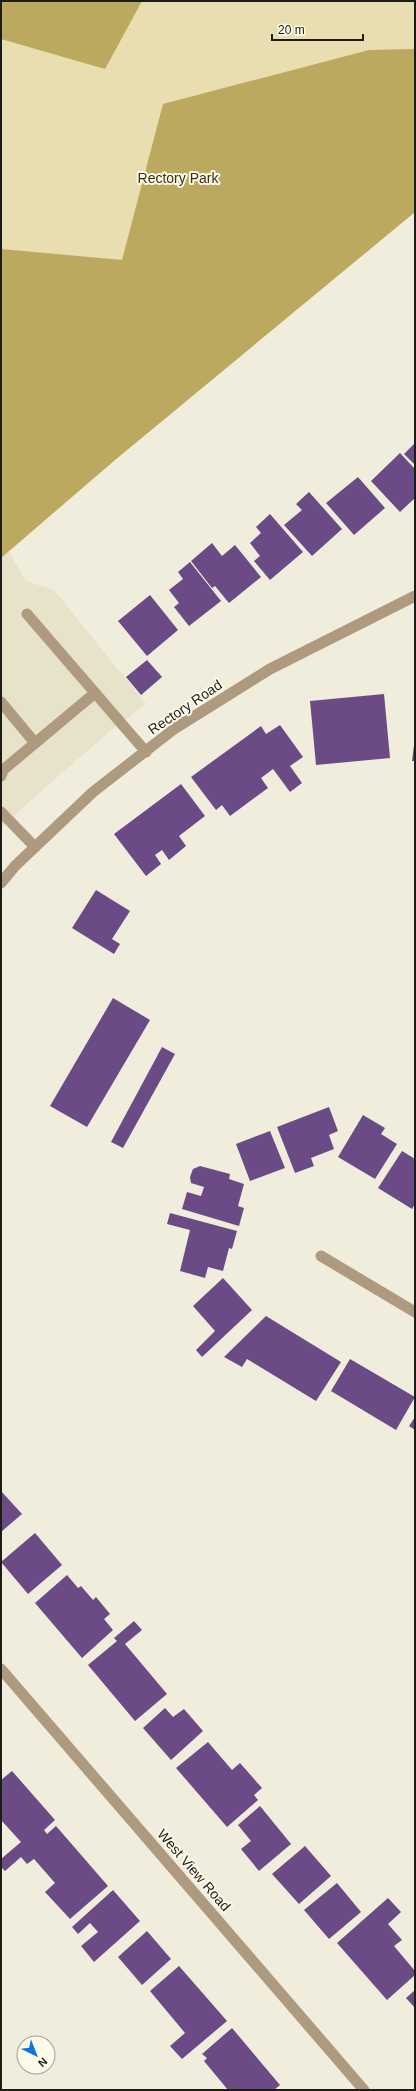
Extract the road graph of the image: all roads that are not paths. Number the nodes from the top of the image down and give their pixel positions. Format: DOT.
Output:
graph roads {
  1 [pos="415,596"];
  2 [pos="27,614"];
  3 [pos="95,693"];
  4 [pos="1,702"];
  5 [pos="36,743"];
  6 [pos="146,752"];
  7 [pos="1,776"];
  8 [pos="1,812"];
  9 [pos="35,847"];
  10 [pos="1,883"];
  11 [pos="321,1256"];
  12 [pos="415,1312"];
  13 [pos="1,1670"];
  14 [pos="364,2090"];
  1 -- 6 [label="street, Rectory Road"];
  2 -- 3 [label="street"];
  3 -- 5 [label="street"];
  3 -- 6 [label="street"];
  4 -- 5 [label="street"];
  5 -- 7 [label="street"];
  6 -- 9 [label="street, Rectory Road"];
  8 -- 9 [label="street"];
  9 -- 10 [label="street, Rectory Road"];
  11 -- 12 [label="street"];
  13 -- 14 [label="street, West View Road"];
}
